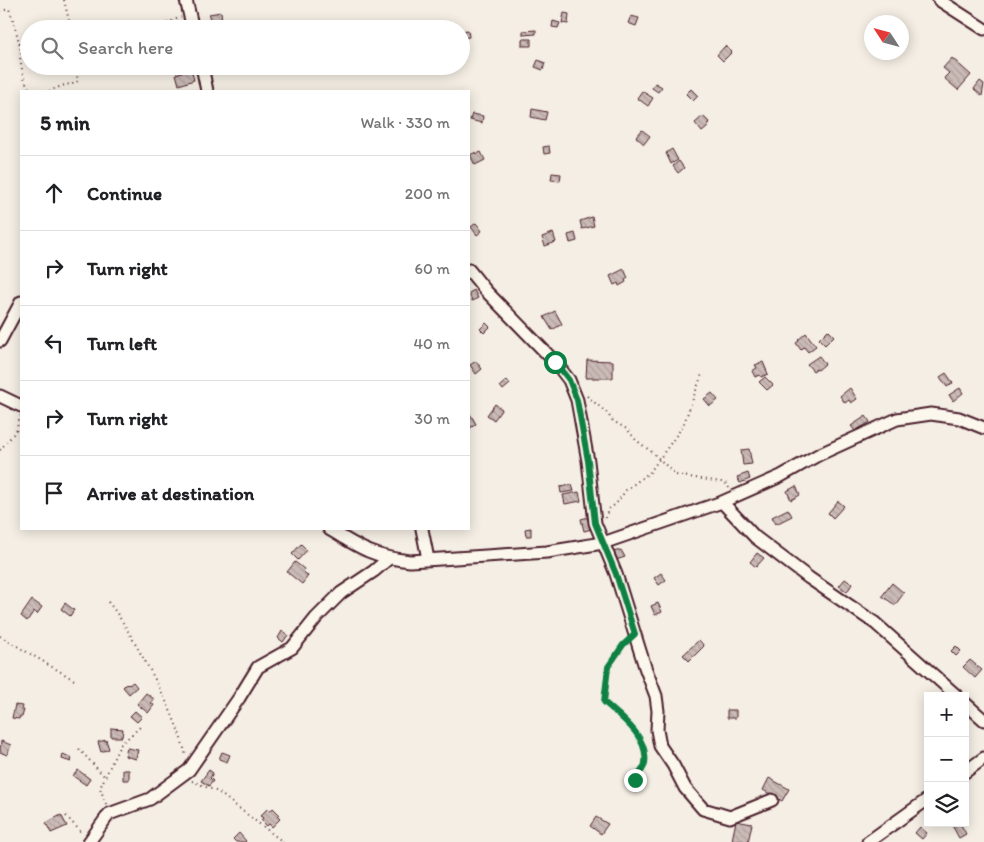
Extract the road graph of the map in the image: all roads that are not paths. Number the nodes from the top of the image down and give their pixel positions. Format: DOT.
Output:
graph roads {
  1 [pos="186,0"];
  2 [pos="939,0"];
  3 [pos="191,20"];
  4 [pos="984,30"];
  5 [pos="204,75"];
  6 [pos="207,90"];
  7 [pos="470,271"];
  8 [pos="20,304"];
  9 [pos="0,341"];
  10 [pos="0,396"];
  11 [pos="20,406"];
  12 [pos="984,428"];
  13 [pos="722,502"];
  14 [pos="331,530"];
  15 [pos="422,530"];
  16 [pos="603,543"];
  17 [pos="388,559"];
  18 [pos="428,559"];
  19 [pos="952,692"];
  20 [pos="969,707"];
  21 [pos="984,720"];
  22 [pos="984,758"];
  23 [pos="969,769"];
  24 [pos="772,800"];
  25 [pos="924,802"];
  26 [pos="89,841"];
  27 [pos="868,842"];
  1 -- 3 [label="street"];
  2 -- 4 [label="street"];
  5 -- 6 [label="street"];
  7 -- 16 [label="street"];
  8 -- 9 [label="street"];
  10 -- 11 [label="street"];
  12 -- 13 [label="street"];
  13 -- 16 [label="street"];
  13 -- 19 [label="street"];
  14 -- 17 [label="street"];
  15 -- 18 [label="street"];
  16 -- 18 [label="street"];
  16 -- 24 [label="street"];
  17 -- 18 [label="street"];
  17 -- 26 [label="street"];
  20 -- 21 [label="street"];
  22 -- 23 [label="street"];
  25 -- 27 [label="street"];
}
